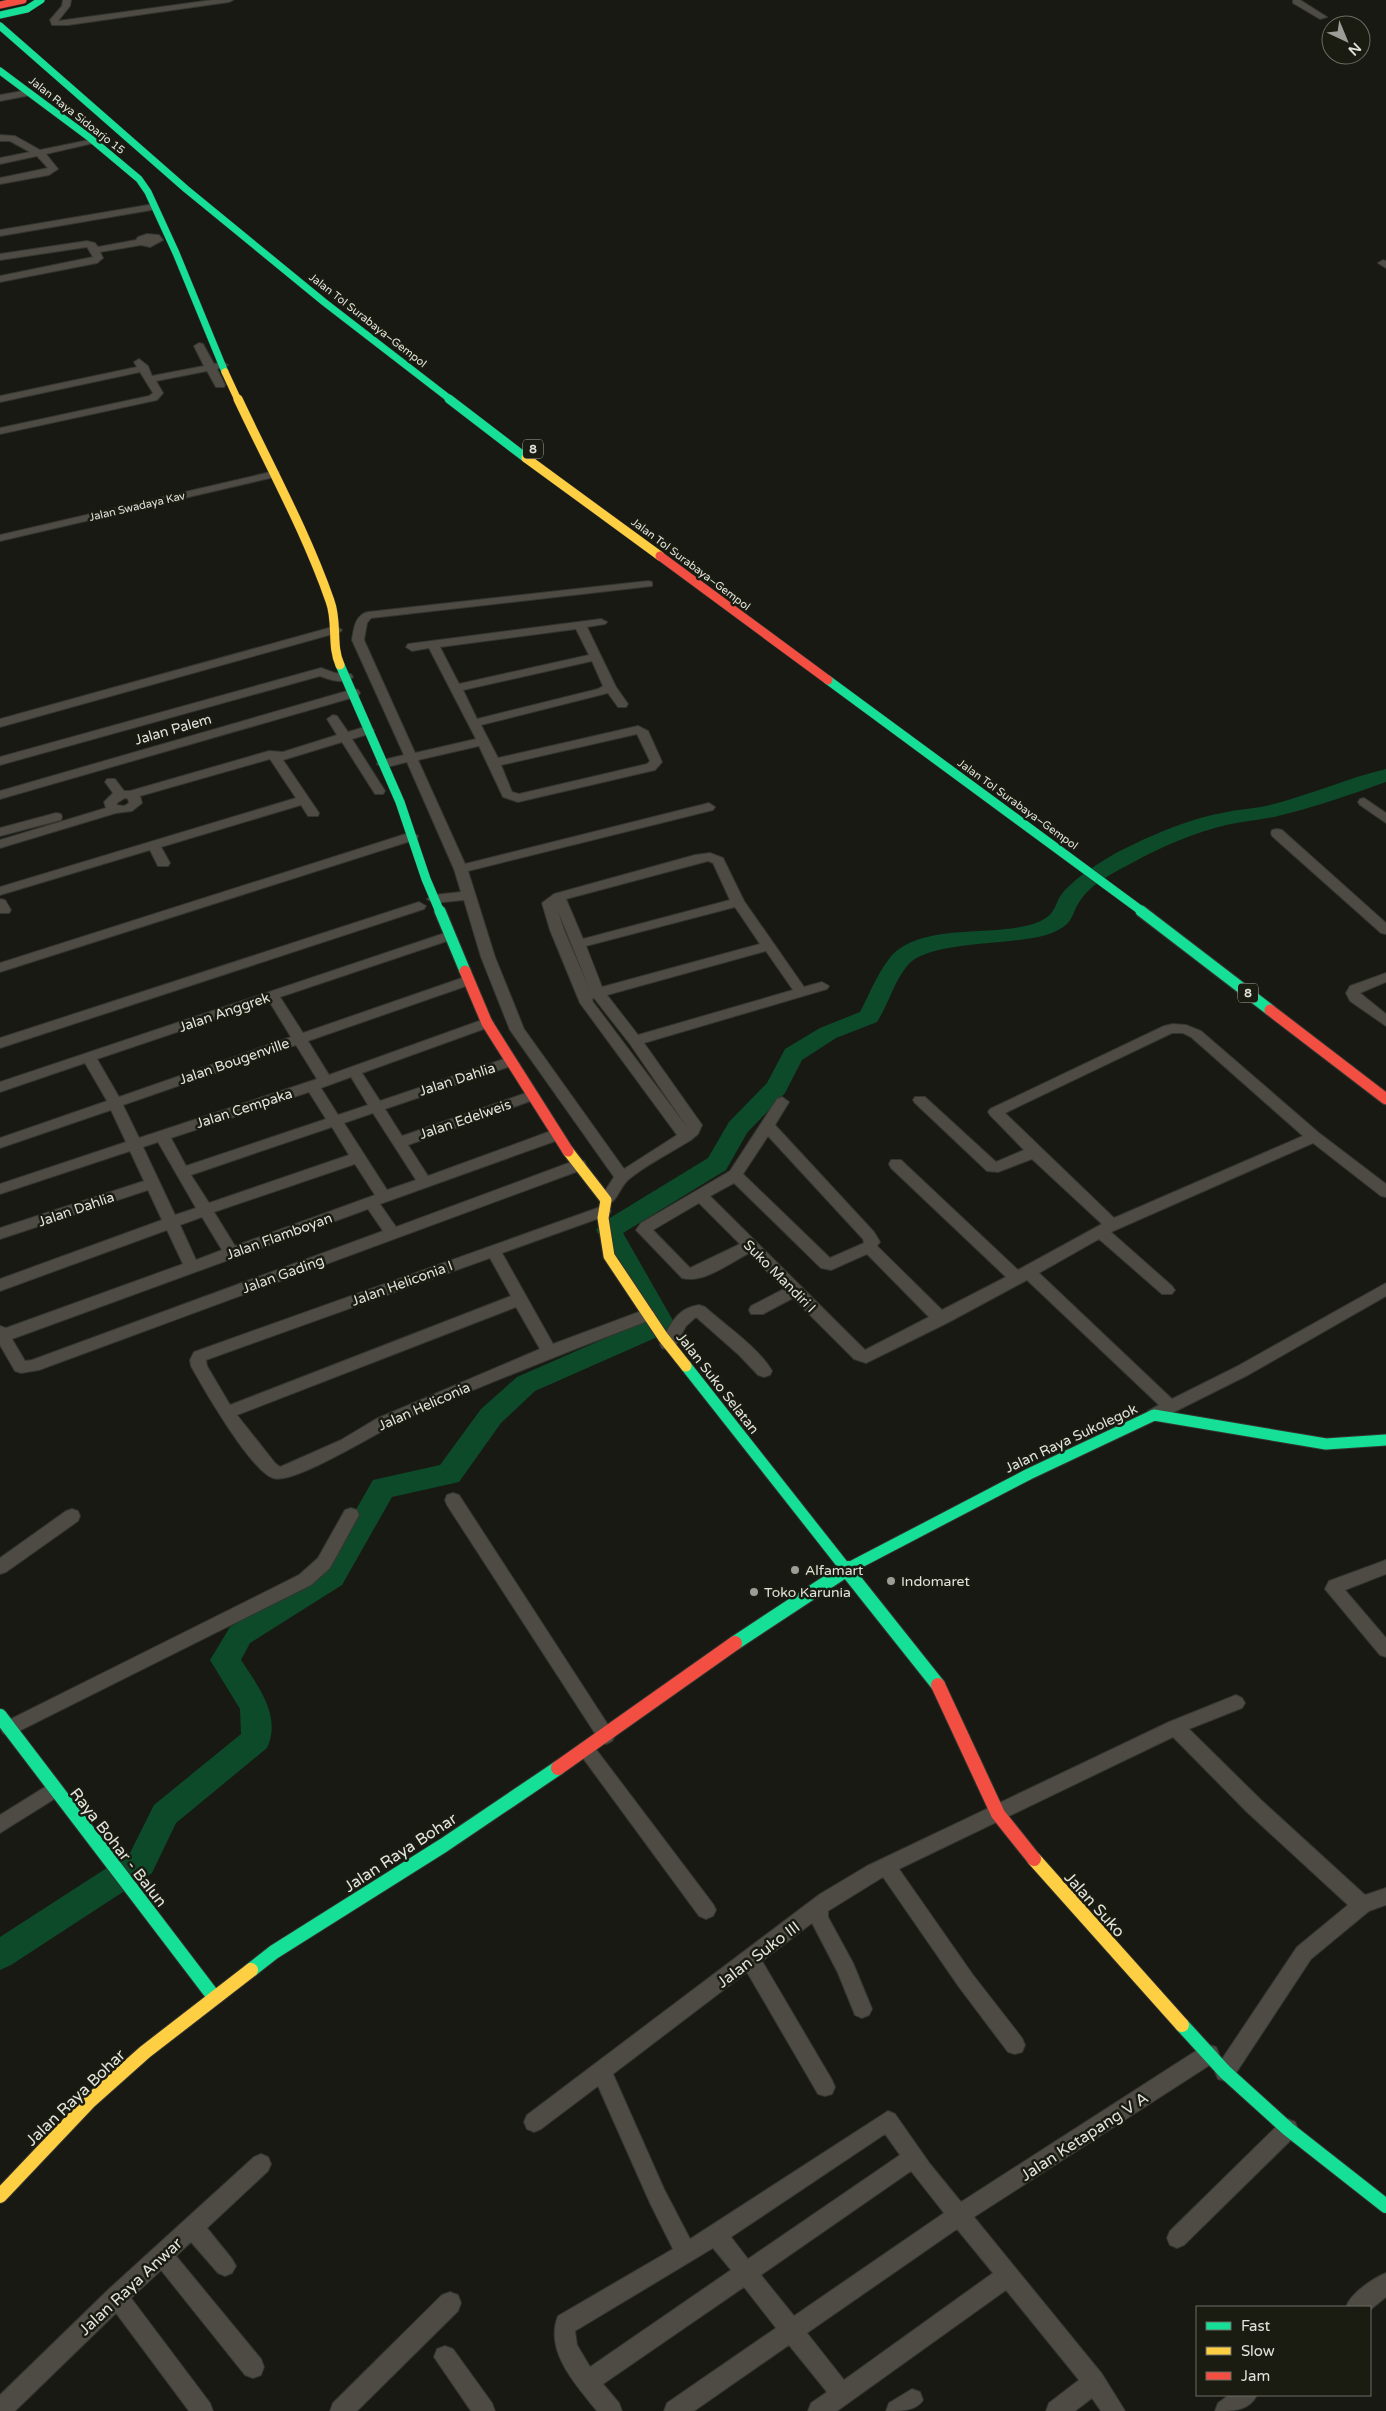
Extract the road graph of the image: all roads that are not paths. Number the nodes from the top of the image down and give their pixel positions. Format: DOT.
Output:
graph roads {
  1 [pos="41,0"];
  2 [pos="67,0"];
  3 [pos="229,0"];
  4 [pos="1297,0"];
  5 [pos="21,4"];
  6 [pos="0,5"];
  7 [pos="1295,12"];
  8 [pos="0,13"];
  9 [pos="1321,15"];
  10 [pos="0,26"];
  11 [pos="0,71"];
  12 [pos="28,93"];
  13 [pos="0,98"];
  14 [pos="0,138"];
  15 [pos="92,140"];
  16 [pos="35,153"];
  17 [pos="0,159"];
  18 [pos="173,162"];
  19 [pos="0,181"];
  20 [pos="154,207"];
  21 [pos="0,233"];
  22 [pos="163,238"];
  23 [pos="95,250"];
  24 [pos="0,257"];
  25 [pos="0,279"];
  26 [pos="383,332"];
  27 [pos="199,346"];
  28 [pos="224,367"];
  29 [pos="211,370"];
  30 [pos="152,382"];
  31 [pos="220,385"];
  32 [pos="0,399"];
  33 [pos="1,428"];
  34 [pos="275,474"];
  35 [pos="0,538"];
  36 [pos="648,584"];
  37 [pos="602,622"];
  38 [pos="581,626"];
  39 [pos="336,630"];
  40 [pos="412,647"];
  41 [pos="436,648"];
  42 [pos="336,655"];
  43 [pos="594,657"];
  44 [pos="321,672"];
  45 [pos="348,677"];
  46 [pos="610,687"];
  47 [pos="456,688"];
  48 [pos="354,694"];
  49 [pos="622,704"];
  50 [pos="334,719"];
  51 [pos="0,723"];
  52 [pos="474,723"];
  53 [pos="368,730"];
  54 [pos="346,737"];
  55 [pos="483,741"];
  56 [pos="278,757"];
  57 [pos="397,761"];
  58 [pos="0,762"];
  59 [pos="494,762"];
  60 [pos="111,782"];
  61 [pos="379,791"];
  62 [pos="0,795"];
  63 [pos="303,800"];
  64 [pos="122,801"];
  65 [pos="1364,802"];
  66 [pos="706,803"];
  67 [pos="313,813"];
  68 [pos="1386,819"];
  69 [pos="0,832"];
  70 [pos="1277,833"];
  71 [pos="412,836"];
  72 [pos="0,844"];
  73 [pos="154,845"];
  74 [pos="163,863"];
  75 [pos="460,865"];
  76 [pos="1115,884"];
  77 [pos="0,891"];
  78 [pos="463,895"];
  79 [pos="559,897"];
  80 [pos="435,900"];
  81 [pos="738,902"];
  82 [pos="419,906"];
  83 [pos="1160,911"];
  84 [pos="1386,930"];
  85 [pos="448,936"];
  86 [pos="578,944"];
  87 [pos="769,946"];
  88 [pos="0,968"];
  89 [pos="1386,977"];
  90 [pos="468,980"];
  91 [pos="822,986"];
  92 [pos="801,992"];
  93 [pos="598,993"];
  94 [pos="272,996"];
  95 [pos="583,996"];
  96 [pos="1386,1021"];
  97 [pos="487,1024"];
  98 [pos="299,1038"];
  99 [pos="635,1041"];
  100 [pos="0,1043"];
  101 [pos="88,1058"];
  102 [pos="509,1062"];
  103 [pos="354,1071"];
  104 [pos="319,1083"];
  105 [pos="0,1087"];
  106 [pos="531,1096"];
  107 [pos="1386,1099"];
  108 [pos="920,1100"];
  109 [pos="782,1102"];
  110 [pos="115,1103"];
  111 [pos="377,1106"];
  112 [pos="335,1120"];
  113 [pos="767,1126"];
  114 [pos="162,1135"];
  115 [pos="556,1135"];
  116 [pos="686,1136"];
  117 [pos="1314,1137"];
  118 [pos="400,1142"];
  119 [pos="0,1143"];
  120 [pos="134,1144"];
  121 [pos="1034,1152"];
  122 [pos="359,1157"];
  123 [pos="896,1164"];
  124 [pos="579,1165"];
  125 [pos="182,1173"];
  126 [pos="736,1175"];
  127 [pos="622,1177"];
  128 [pos="153,1183"];
  129 [pos="425,1183"];
  130 [pos="0,1189"];
  131 [pos="1386,1192"];
  132 [pos="702,1196"];
  133 [pos="378,1200"];
  134 [pos="605,1205"];
  135 [pos="205,1210"];
  136 [pos="171,1222"];
  137 [pos="1106,1228"];
  138 [pos="0,1234"];
  139 [pos="393,1234"];
  140 [pos="750,1246"];
  141 [pos="869,1247"];
  142 [pos="493,1250"];
  143 [pos="232,1253"];
  144 [pos="192,1267"];
  145 [pos="1023,1275"];
  146 [pos="0,1285"];
  147 [pos="1386,1289"];
  148 [pos="795,1290"];
  149 [pos="1167,1290"];
  150 [pos="520,1299"];
  151 [pos="757,1310"];
  152 [pos="650,1319"];
  153 [pos="941,1319"];
  154 [pos="1,1334"];
  155 [pos="665,1340"];
  156 [pos="549,1352"];
  157 [pos="200,1356"];
  158 [pos="764,1371"];
  159 [pos="1171,1407"];
  160 [pos="226,1413"];
  161 [pos="1154,1415"];
  162 [pos="1386,1440"];
  163 [pos="453,1500"];
  164 [pos="72,1516"];
  165 [pos="351,1516"];
  166 [pos="1386,1567"];
  167 [pos="0,1568"];
  168 [pos="845,1570"];
  169 [pos="1386,1650"];
  170 [pos="1236,1703"];
  171 [pos="4,1722"];
  172 [pos="1175,1727"];
  173 [pos="606,1736"];
  174 [pos="586,1749"];
  175 [pos="53,1790"];
  176 [pos="998,1814"];
  177 [pos="0,1825"];
  178 [pos="886,1866"];
  179 [pos="1386,1896"];
  180 [pos="1362,1905"];
  181 [pos="818,1909"];
  182 [pos="706,1910"];
  183 [pos="751,1960"];
  184 [pos="214,1997"];
  185 [pos="862,2009"];
  186 [pos="1015,2045"];
  187 [pos="1209,2054"];
  188 [pos="601,2071"];
  189 [pos="1225,2072"];
  190 [pos="825,2087"];
  191 [pos="534,2122"];
  192 [pos="1288,2129"];
  193 [pos="914,2157"];
  194 [pos="261,2164"];
  195 [pos="0,2196"];
  196 [pos="1386,2206"];
  197 [pos="959,2215"];
  198 [pos="192,2226"];
  199 [pos="716,2235"];
  200 [pos="1178,2238"];
  201 [pos="686,2253"];
  202 [pos="162,2255"];
  203 [pos="225,2266"];
  204 [pos="746,2273"];
  205 [pos="1007,2276"];
  206 [pos="1386,2284"];
  207 [pos="117,2297"];
  208 [pos="450,2303"];
  209 [pos="1358,2306"];
  210 [pos="792,2330"];
  211 [pos="445,2357"];
  212 [pos="253,2367"];
  213 [pos="588,2381"];
  214 [pos="1094,2382"];
  215 [pos="842,2394"];
  216 [pos="0,2410"];
  217 [pos="202,2411"];
  218 [pos="341,2411"];
  219 [pos="484,2411"];
  220 [pos="610,2411"];
  221 [pos="675,2411"];
  222 [pos="819,2411"];
  223 [pos="1057,2411"];
  224 [pos="1114,2411"];
  1 -- 5 [label="main road"];
  2 -- 3 [label="street"];
  4 -- 7 [label="street"];
  4 -- 9 [label="street"];
  5 -- 6 [label="main road"];
  5 -- 8 [label="main road, bridge"];
  8 -- 18 [label="main road"];
  10 -- 76 [label="main road, Jalan Tol Surabaya–Gempol / 8"];
  11 -- 12 [label="main road, Jalan Raya Sidoarjo 15"];
  12 -- 13 [label="street"];
  12 -- 15 [label="main road, Jalan Raya Sidoarjo 15"];
  14 -- 16 [label="street"];
  15 -- 16 [label="street"];
  15 -- 20 [label="main road, Jalan Raya Sidoarjo 15"];
  16 -- 17 [label="street"];
  16 -- 19 [label="street"];
  20 -- 21 [label="street"];
  20 -- 22 [label="main road"];
  22 -- 23 [label="street"];
  22 -- 28 [label="main road"];
  23 -- 24 [label="street"];
  23 -- 25 [label="street"];
  26 -- 76 [label="main road, Jalan Tol Surabaya–Gempol / 8"];
  27 -- 29 [label="street"];
  28 -- 29 [label="street"];
  28 -- 34 [label="main road"];
  29 -- 30 [label="street"];
  29 -- 31 [label="street"];
  30 -- 32 [label="street"];
  30 -- 33 [label="street"];
  34 -- 35 [label="street, Jalan Swadaya Kav"];
  34 -- 39 [label="main road"];
  36 -- 57 [label="street"];
  37 -- 38 [label="street"];
  38 -- 41 [label="street"];
  38 -- 43 [label="street"];
  39 -- 42 [label="main road"];
  39 -- 51 [label="street"];
  40 -- 41 [label="street"];
  41 -- 47 [label="street"];
  42 -- 44 [label="street"];
  42 -- 45 [label="main road"];
  43 -- 46 [label="street"];
  43 -- 47 [label="street"];
  44 -- 45 [label="street"];
  44 -- 58 [label="street"];
  45 -- 48 [label="main road"];
  46 -- 49 [label="street"];
  46 -- 52 [label="street"];
  47 -- 52 [label="street"];
  48 -- 53 [label="main road"];
  48 -- 62 [label="street, Jalan Palem"];
  50 -- 54 [label="street"];
  52 -- 55 [label="street"];
  53 -- 54 [label="street"];
  53 -- 57 [label="main road"];
  54 -- 56 [label="street"];
  54 -- 61 [label="street"];
  55 -- 57 [label="street"];
  55 -- 59 [label="street"];
  56 -- 63 [label="street"];
  56 -- 64 [label="street"];
  57 -- 71 [label="main road"];
  57 -- 75 [label="street"];
  59 -- 59 [label="street"];
  60 -- 64 [label="street"];
  63 -- 67 [label="street"];
  63 -- 73 [label="street"];
  64 -- 69 [label="street"];
  64 -- 72 [label="street"];
  65 -- 68 [label="street"];
  66 -- 75 [label="street"];
  70 -- 84 [label="street"];
  71 -- 80 [label="main road"];
  71 -- 88 [label="street"];
  73 -- 74 [label="street"];
  73 -- 77 [label="street"];
  75 -- 78 [label="street"];
  76 -- 83 [label="main road, Jalan Tol Surabaya–Gempol / 8"];
  76 -- 107 [label="main road, Jalan Tol Surabaya–Gempol / 8"];
  78 -- 80 [label="street"];
  78 -- 127 [label="street"];
  79 -- 81 [label="street"];
  79 -- 86 [label="street"];
  79 -- 95 [label="street"];
  80 -- 82 [label="street"];
  80 -- 82 [label="street"];
  80 -- 85 [label="main road"];
  81 -- 86 [label="street"];
  81 -- 87 [label="street"];
  82 -- 100 [label="street"];
  85 -- 90 [label="main road"];
  85 -- 94 [label="street, Jalan Anggrek"];
  86 -- 93 [label="street"];
  87 -- 92 [label="street"];
  87 -- 93 [label="street"];
  89 -- 96 [label="street"];
  90 -- 97 [label="main road"];
  90 -- 98 [label="street, Jalan Bougenville"];
  91 -- 92 [label="street"];
  92 -- 99 [label="street"];
  93 -- 95 [label="street"];
  93 -- 99 [label="street"];
  94 -- 98 [label="street"];
  94 -- 101 [label="street, Jalan Anggrek"];
  95 -- 116 [label="street"];
  97 -- 102 [label="main road"];
  97 -- 103 [label="street, Jalan Cempaka"];
  98 -- 104 [label="street"];
  98 -- 110 [label="street, Jalan Bougenville"];
  99 -- 116 [label="street"];
  101 -- 105 [label="street, Jalan Anggrek"];
  101 -- 110 [label="street"];
  102 -- 106 [label="main road"];
  102 -- 111 [label="street, Jalan Dahlia"];
  103 -- 104 [label="street, Jalan Cempaka"];
  103 -- 111 [label="street"];
  104 -- 112 [label="street"];
  104 -- 114 [label="street, Jalan Cempaka"];
  106 -- 115 [label="main road"];
  106 -- 118 [label="street, Jalan Edelweis"];
  108 -- 121 [label="street"];
  109 -- 113 [label="street"];
  110 -- 119 [label="street, Jalan Bougenville"];
  110 -- 120 [label="street"];
  111 -- 112 [label="street, Jalan Dahlia"];
  111 -- 118 [label="street"];
  112 -- 122 [label="street"];
  112 -- 125 [label="street, Jalan Dahlia"];
  113 -- 126 [label="street"];
  113 -- 141 [label="street"];
  114 -- 120 [label="street, Jalan Cempaka"];
  114 -- 125 [label="street"];
  115 -- 124 [label="main road"];
  115 -- 129 [label="street, Jalan Flamboyan"];
  116 -- 127 [label="street"];
  117 -- 121 [label="street"];
  117 -- 131 [label="street"];
  117 -- 137 [label="street"];
  118 -- 129 [label="street"];
  120 -- 128 [label="street"];
  120 -- 130 [label="street, Jalan Cempaka"];
  121 -- 137 [label="street"];
  122 -- 133 [label="street"];
  122 -- 135 [label="street"];
  123 -- 145 [label="street"];
  124 -- 134 [label="main road"];
  124 -- 139 [label="street, Jalan Gading"];
  125 -- 135 [label="street"];
  126 -- 132 [label="street"];
  126 -- 141 [label="street"];
  127 -- 134 [label="street"];
  128 -- 136 [label="street"];
  128 -- 138 [label="street, Jalan Dahlia"];
  129 -- 133 [label="street, Jalan Flamboyan"];
  132 -- 140 [label="street, Suko Mandiri I"];
  132 -- 140 [label="street"];
  133 -- 139 [label="street"];
  133 -- 143 [label="street, Jalan Flamboyan"];
  134 -- 142 [label="street, Jalan Heliconia I"];
  134 -- 152 [label="main road, Jalan Suko Selatan"];
  135 -- 136 [label="street"];
  135 -- 143 [label="street"];
  136 -- 144 [label="street"];
  136 -- 146 [label="street"];
  137 -- 145 [label="street"];
  137 -- 149 [label="street"];
  139 -- 154 [label="street, Jalan Gading"];
  140 -- 148 [label="street, Suko Mandiri I"];
  141 -- 153 [label="street"];
  142 -- 150 [label="street"];
  142 -- 157 [label="street, Jalan Heliconia I"];
  143 -- 144 [label="street, Jalan Flamboyan"];
  144 -- 154 [label="street, Jalan Flamboyan"];
  145 -- 153 [label="street"];
  145 -- 159 [label="street"];
  147 -- 159 [label="street"];
  148 -- 151 [label="street"];
  148 -- 153 [label="street, Suko Mandiri I"];
  150 -- 156 [label="street"];
  150 -- 160 [label="street"];
  152 -- 155 [label="main road, Jalan Suko Selatan"];
  152 -- 156 [label="street, Jalan Heliconia"];
  155 -- 158 [label="street"];
  155 -- 168 [label="main road, Jalan Suko Selatan"];
  156 -- 160 [label="street, Jalan Heliconia"];
  157 -- 160 [label="street, Jalan Heliconia"];
  159 -- 161 [label="street"];
  161 -- 162 [label="main road, Jalan Raya Sukolegok"];
  161 -- 168 [label="main road, Jalan Raya Sukolegok"];
  163 -- 173 [label="street"];
  164 -- 167 [label="street"];
  165 -- 171 [label="street"];
  166 -- 169 [label="street"];
  168 -- 173 [label="main road, Jalan Raya Bohar"];
  168 -- 176 [label="main road, Jalan Suko"];
  170 -- 172 [label="street, Jalan Suko III"];
  171 -- 175 [label="main road, Raya Bohar - Balun"];
  172 -- 176 [label="street, Jalan Suko III"];
  172 -- 180 [label="street"];
  173 -- 174 [label="main road, Jalan Raya Bohar"];
  174 -- 182 [label="street"];
  174 -- 184 [label="main road, Jalan Raya Bohar"];
  175 -- 177 [label="street"];
  175 -- 184 [label="main road, Raya Bohar - Balun"];
  176 -- 178 [label="street, Jalan Suko III"];
  176 -- 187 [label="main road, Jalan Suko"];
  178 -- 181 [label="street, Jalan Suko III"];
  178 -- 186 [label="street"];
  179 -- 180 [label="street"];
  180 -- 189 [label="street"];
  181 -- 183 [label="street, Jalan Suko III"];
  181 -- 185 [label="street"];
  183 -- 188 [label="street, Jalan Suko III"];
  183 -- 190 [label="street"];
  184 -- 195 [label="main road, Jalan Raya Bohar"];
  187 -- 189 [label="main road, Jalan Suko"];
  187 -- 197 [label="street, Jalan Ketapang V A"];
  188 -- 191 [label="street, Jalan Suko III"];
  188 -- 201 [label="street"];
  189 -- 192 [label="main road, Jalan Suko"];
  192 -- 196 [label="main road, Jalan Suko"];
  192 -- 200 [label="street"];
  193 -- 197 [label="street"];
  193 -- 199 [label="street"];
  193 -- 204 [label="street"];
  194 -- 198 [label="street, Jalan Raya Anwar"];
  197 -- 205 [label="street"];
  197 -- 210 [label="street, Jalan Ketapang V A"];
  198 -- 202 [label="street, Jalan Raya Anwar"];
  198 -- 203 [label="street"];
  199 -- 201 [label="street"];
  199 -- 204 [label="street"];
  201 -- 213 [label="street"];
  202 -- 207 [label="street, Jalan Raya Anwar"];
  202 -- 212 [label="street"];
  204 -- 210 [label="street"];
  204 -- 213 [label="street"];
  205 -- 214 [label="street"];
  205 -- 215 [label="street"];
  206 -- 209 [label="street"];
  207 -- 216 [label="street, Jalan Raya Anwar"];
  207 -- 217 [label="street"];
  208 -- 218 [label="street"];
  210 -- 215 [label="street"];
  210 -- 221 [label="street, Jalan Ketapang V A"];
  211 -- 219 [label="street"];
  213 -- 220 [label="street"];
  214 -- 223 [label="street"];
  214 -- 224 [label="street"];
  215 -- 222 [label="street"];
}
